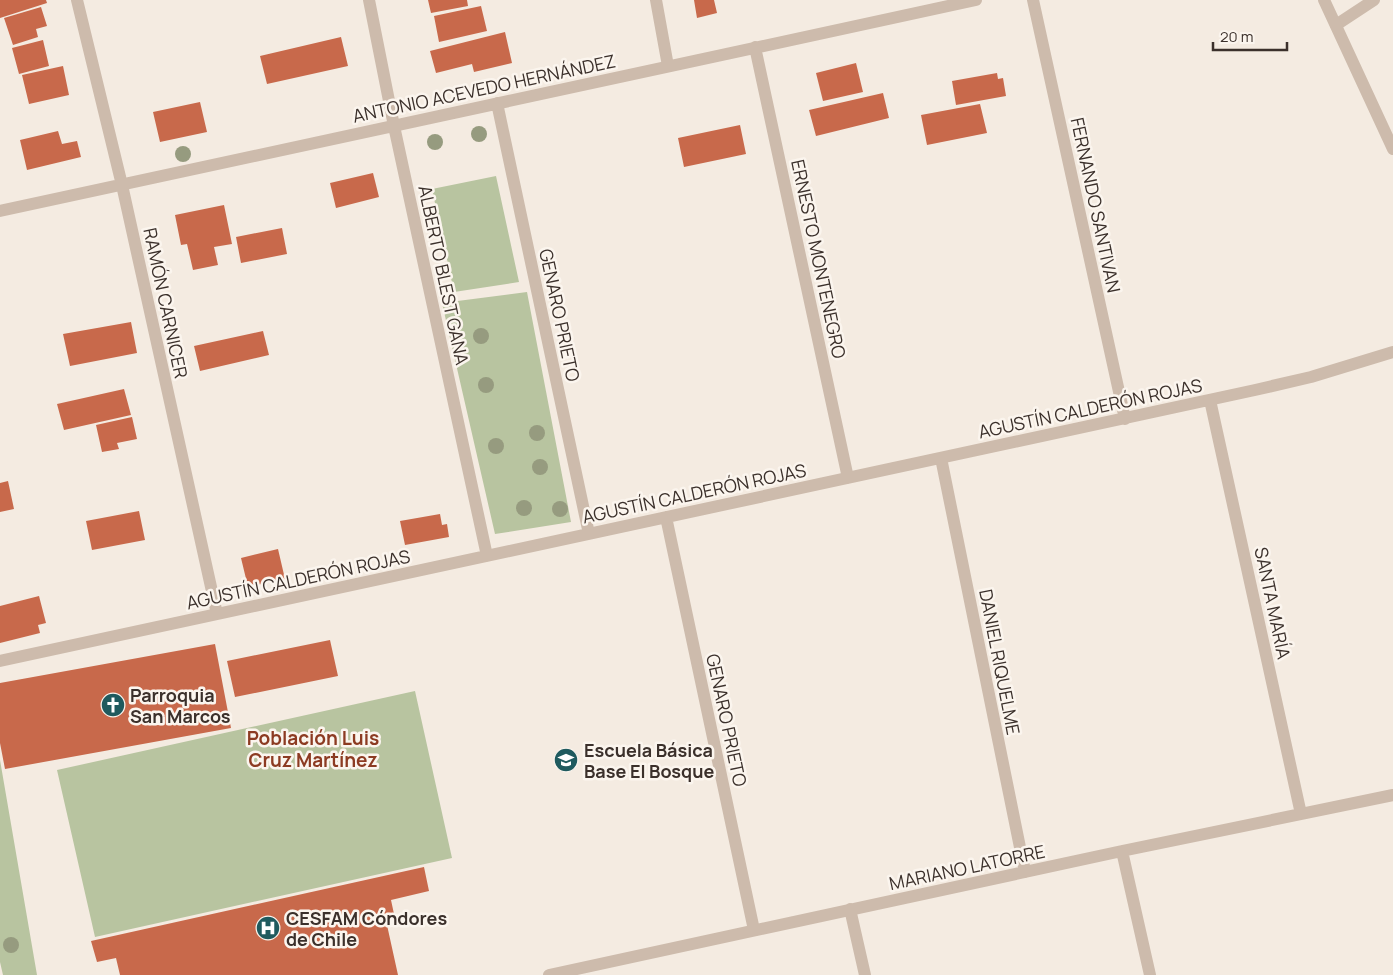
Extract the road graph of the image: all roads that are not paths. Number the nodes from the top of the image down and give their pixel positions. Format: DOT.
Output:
graph roads {
  1 [pos="77,0"];
  2 [pos="369,0"];
  3 [pos="656,0"];
  4 [pos="976,0"];
  5 [pos="1033,0"];
  6 [pos="1324,0"];
  7 [pos="1374,0"];
  8 [pos="939,4"];
  9 [pos="1336,25"];
  10 [pos="755,47"];
  11 [pos="668,66"];
  12 [pos="497,103"];
  13 [pos="394,126"];
  14 [pos="1393,147"];
  15 [pos="122,185"];
  16 [pos="0,211"];
  17 [pos="1393,352"];
  18 [pos="1210,400"];
  19 [pos="1125,418"];
  20 [pos="941,458"];
  21 [pos="848,478"];
  22 [pos="666,517"];
  23 [pos="589,534"];
  24 [pos="487,556"];
  25 [pos="217,614"];
  26 [pos="0,661"];
  27 [pos="1393,795"];
  28 [pos="1301,814"];
  29 [pos="1122,851"];
  30 [pos="1025,872"];
  31 [pos="850,910"];
  32 [pos="754,930"];
  33 [pos="579,972"];
  34 [pos="549,975"];
  35 [pos="865,975"];
  36 [pos="1150,975"];
  1 -- 15 [label="street, RAMÓN CARNICER"];
  2 -- 13 [label="street, ALBERTO BLEST GANA"];
  3 -- 11 [label="street"];
  4 -- 8 [label="street, ANTONIO ACEVEDO HERNÁNDEZ"];
  5 -- 19 [label="street, FERNANDO SANTIVAN"];
  6 -- 9 [label="street"];
  7 -- 9 [label="street"];
  8 -- 10 [label="street, ANTONIO ACEVEDO HERNÁNDEZ"];
  9 -- 14 [label="street"];
  10 -- 11 [label="street, ANTONIO ACEVEDO HERNÁNDEZ"];
  10 -- 21 [label="street, ERNESTO MONTENEGRO"];
  11 -- 12 [label="street, ANTONIO ACEVEDO HERNÁNDEZ"];
  12 -- 13 [label="street, ANTONIO ACEVEDO HERNÁNDEZ"];
  12 -- 23 [label="street, GENARO PRIETO"];
  13 -- 15 [label="street, ANTONIO ACEVEDO HERNÁNDEZ"];
  13 -- 24 [label="street, ALBERTO BLEST GANA"];
  15 -- 16 [label="street, ANTONIO ACEVEDO HERNÁNDEZ"];
  15 -- 25 [label="street, RAMÓN CARNICER"];
  17 -- 18 [label="street, AGUSTÍN CALDERÓN ROJAS"];
  18 -- 19 [label="street, AGUSTÍN CALDERÓN ROJAS"];
  18 -- 28 [label="street, SANTA MARÍA"];
  19 -- 20 [label="street, AGUSTÍN CALDERÓN ROJAS"];
  20 -- 21 [label="street, AGUSTÍN CALDERÓN ROJAS"];
  20 -- 30 [label="street, DANIEL RIQUELME"];
  21 -- 22 [label="street, AGUSTÍN CALDERÓN ROJAS"];
  22 -- 23 [label="street, AGUSTÍN CALDERÓN ROJAS"];
  22 -- 32 [label="street, GENARO PRIETO"];
  23 -- 24 [label="street, AGUSTÍN CALDERÓN ROJAS"];
  24 -- 25 [label="street, AGUSTÍN CALDERÓN ROJAS"];
  25 -- 26 [label="street, AGUSTÍN CALDERÓN ROJAS"];
  27 -- 28 [label="street, MARIANO LATORRE"];
  28 -- 29 [label="street, MARIANO LATORRE"];
  29 -- 30 [label="street, MARIANO LATORRE"];
  29 -- 36 [label="street"];
  30 -- 31 [label="street, MARIANO LATORRE"];
  31 -- 32 [label="street, MARIANO LATORRE"];
  31 -- 35 [label="street"];
  32 -- 33 [label="street, MARIANO LATORRE"];
  33 -- 34 [label="street, MARIANO LATORRE"];
}
